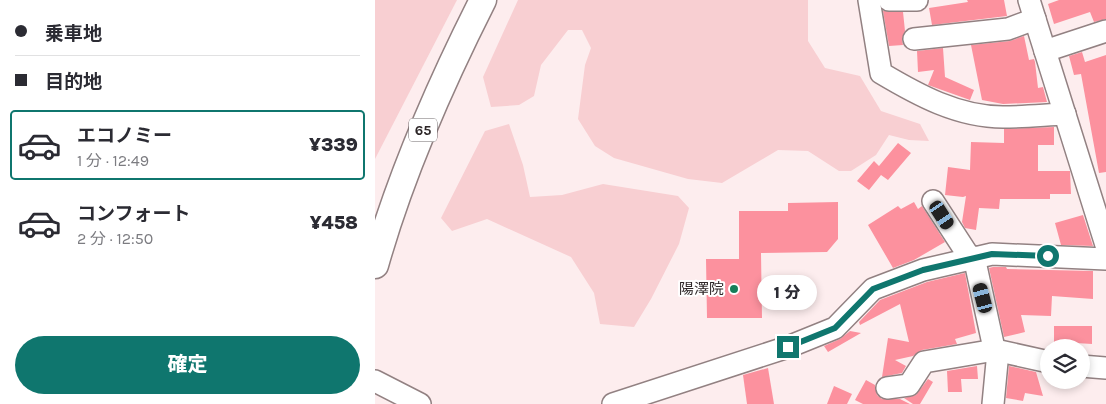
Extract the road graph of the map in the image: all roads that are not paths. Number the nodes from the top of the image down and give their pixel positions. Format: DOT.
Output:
graph roads {
  1 [pos="483,0"];
  2 [pos="869,0"];
  3 [pos="889,0"];
  4 [pos="917,0"];
  5 [pos="1032,10"];
  6 [pos="1106,31"];
  7 [pos="915,39"];
  8 [pos="1045,52"];
  9 [pos="1065,114"];
  10 [pos="933,201"];
  11 [pos="1106,246"];
  12 [pos="972,258"];
  13 [pos="1106,259"];
  14 [pos="375,265"];
  15 [pos="995,350"];
  16 [pos="1040,360"];
  17 [pos="1090,367"];
  18 [pos="1106,368"];
  19 [pos="375,380"];
  20 [pos="887,388"];
  21 [pos="420,404"];
  22 [pos="613,404"];
  23 [pos="993,404"];
  1 -- 14 [label="main road, 65"];
  2 -- 9 [label="street"];
  3 -- 4 [label="street"];
  5 -- 7 [label="street"];
  5 -- 8 [label="street"];
  6 -- 8 [label="street"];
  8 -- 9 [label="street"];
  9 -- 11 [label="street"];
  10 -- 12 [label="street"];
  12 -- 13 [label="street"];
  12 -- 15 [label="street"];
  12 -- 22 [label="street"];
  15 -- 16 [label="street"];
  15 -- 20 [label="street"];
  15 -- 23 [label="street"];
  17 -- 18 [label="street"];
  19 -- 21 [label="street"];
}
